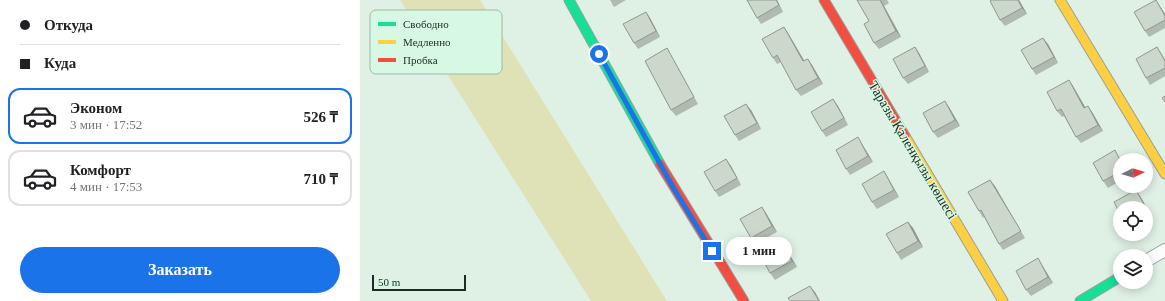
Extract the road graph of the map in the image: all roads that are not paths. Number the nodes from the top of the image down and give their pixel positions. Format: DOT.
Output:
graph roads {
  1 [pos="569,0"];
  2 [pos="824,0"];
  3 [pos="1060,0"];
  4 [pos="1165,174"];
  5 [pos="1165,250"];
  6 [pos="1153,257"];
  7 [pos="1113,281"];
  8 [pos="744,301"];
  9 [pos="1002,301"];
  10 [pos="1080,301"];
  1 -- 8 [label="street"];
  2 -- 9 [label="street, Таразы Қаленқызы көшесі"];
  3 -- 4 [label="street"];
  5 -- 6 [label="street"];
  7 -- 10 [label="street"];
}
